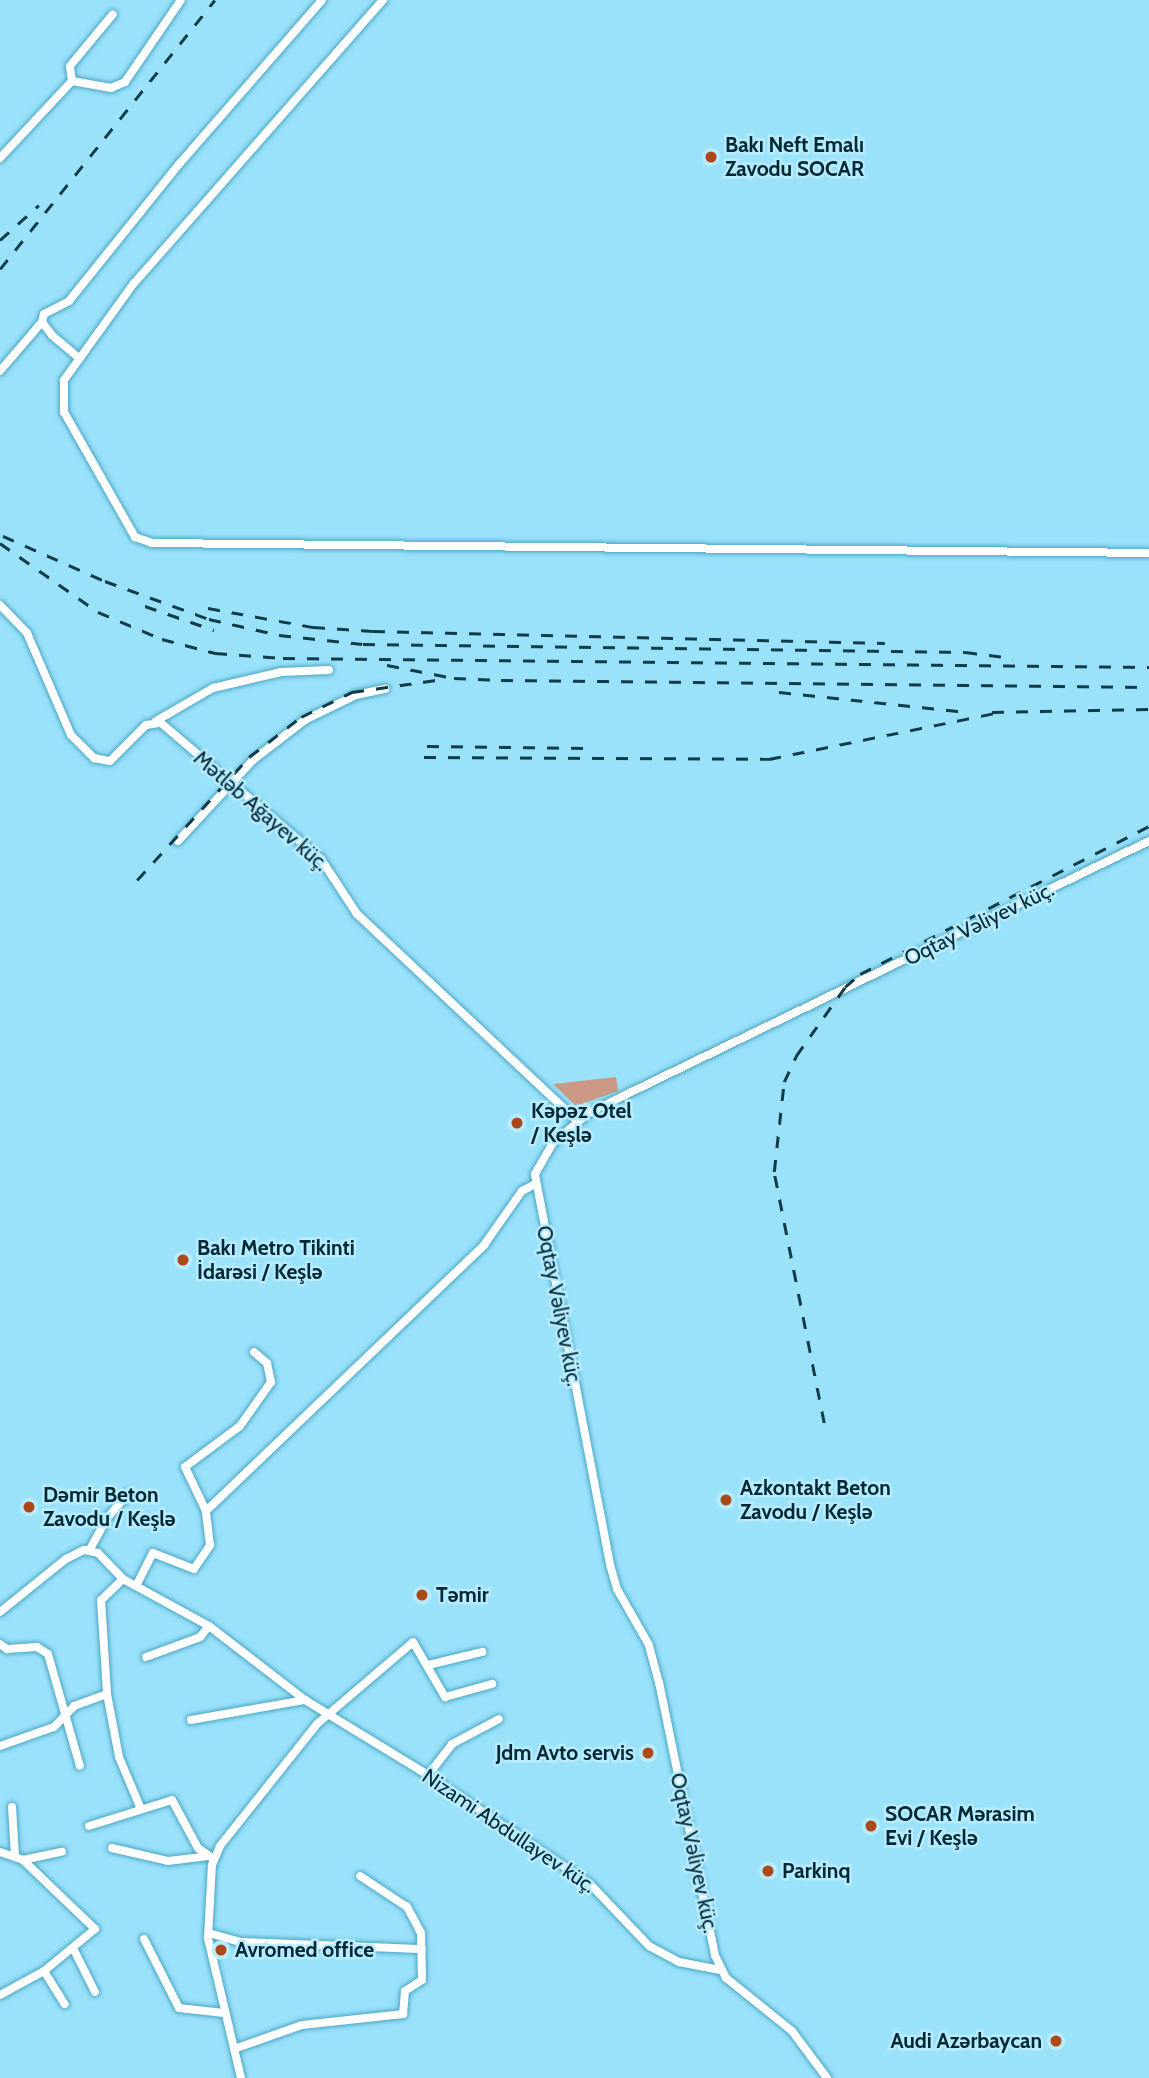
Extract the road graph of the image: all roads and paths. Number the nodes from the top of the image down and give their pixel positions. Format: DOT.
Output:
graph roads {
  1 [pos="181,0"];
  2 [pos="323,0"];
  3 [pos="383,0"];
  4 [pos="113,14"];
  5 [pos="72,81"];
  6 [pos="0,158"];
  7 [pos="42,322"];
  8 [pos="79,358"];
  9 [pos="0,371"];
  10 [pos="1149,553"];
  11 [pos="0,605"];
  12 [pos="328,670"];
  13 [pos="385,688"];
  14 [pos="156,721"];
  15 [pos="230,784"];
  16 [pos="178,841"];
  17 [pos="1149,841"];
  18 [pos="576,1120"];
  19 [pos="535,1184"];
  20 [pos="254,1352"];
  21 [pos="129,1493"];
  22 [pos="206,1511"];
  23 [pos="90,1549"];
  24 [pos="123,1579"];
  25 [pos="137,1584"];
  26 [pos="0,1612"];
  27 [pos="209,1626"];
  28 [pos="0,1644"];
  29 [pos="481,1652"];
  30 [pos="146,1657"];
  31 [pos="428,1665"];
  32 [pos="492,1684"];
  33 [pos="107,1694"];
  34 [pos="305,1700"];
  35 [pos="66,1713"];
  36 [pos="327,1714"];
  37 [pos="499,1719"];
  38 [pos="191,1720"];
  39 [pos="0,1746"];
  40 [pos="80,1766"];
  41 [pos="428,1775"];
  42 [pos="12,1807"];
  43 [pos="141,1808"];
  44 [pos="89,1826"];
  45 [pos="112,1848"];
  46 [pos="0,1852"];
  47 [pos="62,1852"];
  48 [pos="19,1858"];
  49 [pos="210,1858"];
  50 [pos="360,1876"];
  51 [pos="209,1933"];
  52 [pos="144,1939"];
  53 [pos="73,1948"];
  54 [pos="422,1949"];
  55 [pos="720,1970"];
  56 [pos="44,1971"];
  57 [pos="95,1992"];
  58 [pos="0,1995"];
  59 [pos="65,2004"];
  60 [pos="224,2014"];
  61 [pos="234,2049"];
  62 [pos="241,2078"];
  63 [pos="827,2078"];
  1 -- 5 [label="street"];
  2 -- 7 [label="street"];
  3 -- 8 [label="street"];
  4 -- 5 [label="street"];
  5 -- 6 [label="street"];
  7 -- 8 [label="street"];
  7 -- 9 [label="street"];
  8 -- 10 [label="street"];
  11 -- 14 [label="street"];
  12 -- 14 [label="street"];
  13 -- 15 [label="street"];
  14 -- 15 [label="street, Mətləb Ağayev küç."];
  15 -- 16 [label="street"];
  15 -- 18 [label="street, Mətləb Ağayev küç."];
  17 -- 18 [label="street, Oqtay Vəliyev küç."];
  18 -- 19 [label="street, Oqtay Vəliyev küç."];
  19 -- 22 [label="street"];
  19 -- 55 [label="street, Oqtay Vəliyev küç."];
  20 -- 22 [label="street"];
  21 -- 23 [label="street"];
  22 -- 25 [label="street"];
  23 -- 24 [label="street, Nizami Abdullayev küç."];
  23 -- 26 [label="street"];
  24 -- 25 [label="street, Nizami Abdullayev küç."];
  24 -- 33 [label="street"];
  25 -- 27 [label="street, Nizami Abdullayev küç."];
  27 -- 30 [label="street"];
  27 -- 34 [label="street, Nizami Abdullayev küç."];
  28 -- 35 [label="street"];
  29 -- 31 [label="street"];
  31 -- 32 [label="street"];
  31 -- 36 [label="street"];
  33 -- 35 [label="street"];
  33 -- 43 [label="street"];
  34 -- 36 [label="street, Nizami Abdullayev küç."];
  34 -- 38 [label="street"];
  35 -- 39 [label="street"];
  35 -- 40 [label="street"];
  36 -- 41 [label="street, Nizami Abdullayev küç."];
  36 -- 49 [label="street"];
  37 -- 41 [label="street"];
  41 -- 55 [label="street, Nizami Abdullayev küç."];
  42 -- 48 [label="street"];
  43 -- 44 [label="street"];
  43 -- 49 [label="street"];
  45 -- 49 [label="street"];
  46 -- 48 [label="street"];
  47 -- 48 [label="street"];
  48 -- 53 [label="street"];
  49 -- 51 [label="street"];
  50 -- 54 [label="street"];
  51 -- 54 [label="street"];
  51 -- 60 [label="street"];
  52 -- 60 [label="street"];
  53 -- 56 [label="street"];
  53 -- 57 [label="street"];
  54 -- 61 [label="street"];
  55 -- 63 [label="street"];
  56 -- 58 [label="street"];
  56 -- 59 [label="street"];
  60 -- 61 [label="street"];
  61 -- 62 [label="street"];
}
